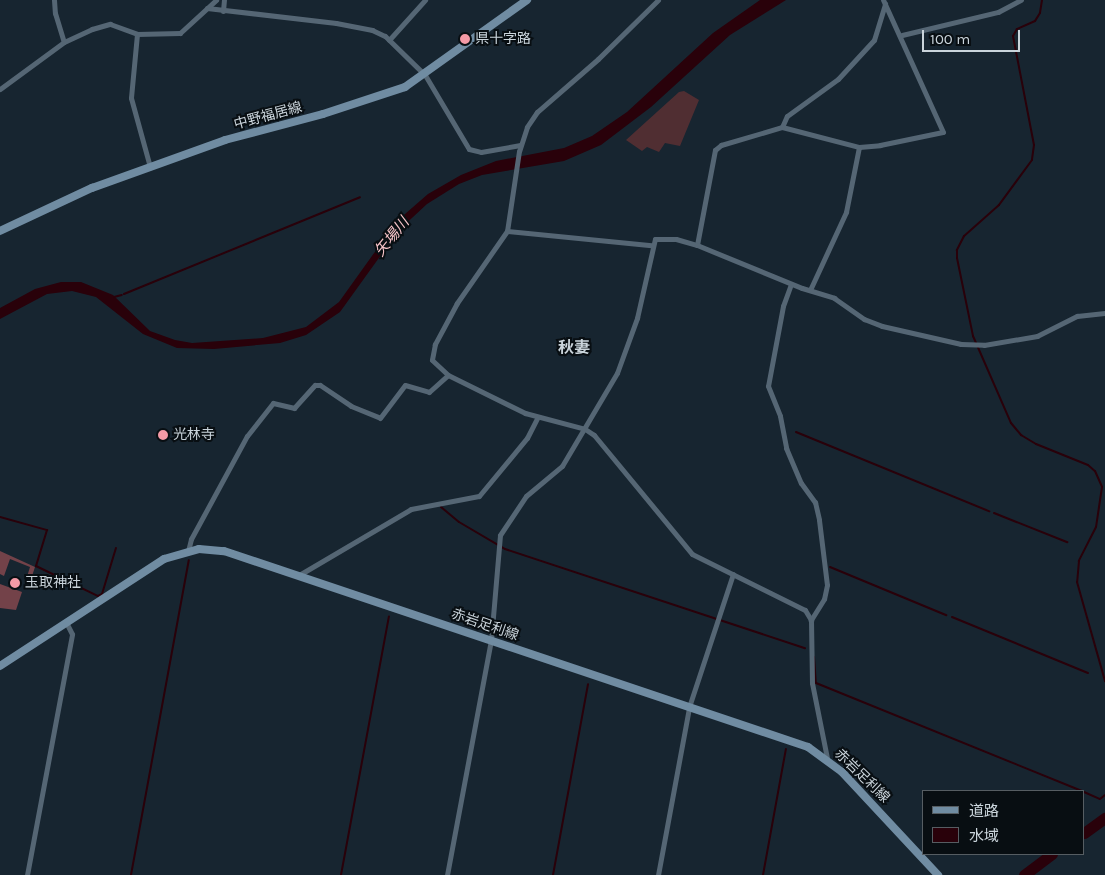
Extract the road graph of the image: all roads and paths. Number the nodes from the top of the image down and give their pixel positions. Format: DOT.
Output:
graph roads {
  1 [pos="54,0"];
  2 [pos="216,0"];
  3 [pos="224,0"];
  4 [pos="425,0"];
  5 [pos="527,0"];
  6 [pos="658,0"];
  7 [pos="1020,0"];
  8 [pos="884,2"];
  9 [pos="207,8"];
  10 [pos="222,11"];
  11 [pos="137,34"];
  12 [pos="902,35"];
  13 [pos="389,40"];
  14 [pos="64,42"];
  15 [pos="425,75"];
  16 [pos="0,89"];
  17 [pos="782,127"];
  18 [pos="520,145"];
  19 [pos="859,147"];
  20 [pos="150,167"];
  21 [pos="0,231"];
  22 [pos="507,231"];
  23 [pos="651,245"];
  24 [pos="697,246"];
  25 [pos="791,284"];
  26 [pos="810,290"];
  27 [pos="1105,313"];
  28 [pos="448,375"];
  29 [pos="537,418"];
  30 [pos="585,429"];
  31 [pos="188,551"];
  32 [pos="733,574"];
  33 [pos="299,575"];
  34 [pos="811,620"];
  35 [pos="66,622"];
  36 [pos="491,640"];
  37 [pos="0,666"];
  38 [pos="689,707"];
  39 [pos="827,758"];
  40 [pos="27,875"];
  41 [pos="447,875"];
  42 [pos="658,875"];
  43 [pos="938,875"];
  1 -- 14 [label="street"];
  2 -- 9 [label="street"];
  3 -- 10 [label="street"];
  4 -- 13 [label="street"];
  5 -- 15 [label="main road, 中野福居線"];
  6 -- 18 [label="street"];
  7 -- 12 [label="street"];
  8 -- 12 [label="street"];
  8 -- 17 [label="street"];
  9 -- 10 [label="street"];
  9 -- 11 [label="street"];
  10 -- 13 [label="street"];
  11 -- 14 [label="street"];
  11 -- 20 [label="street"];
  12 -- 19 [label="street"];
  13 -- 15 [label="street"];
  14 -- 16 [label="street"];
  15 -- 18 [label="street"];
  15 -- 20 [label="main road, 中野福居線"];
  17 -- 19 [label="street"];
  17 -- 24 [label="street"];
  18 -- 22 [label="street"];
  19 -- 26 [label="street"];
  20 -- 21 [label="main road, 中野福居線"];
  22 -- 23 [label="street"];
  22 -- 28 [label="street"];
  23 -- 24 [label="street"];
  23 -- 30 [label="street"];
  24 -- 25 [label="street"];
  25 -- 26 [label="street"];
  25 -- 34 [label="street"];
  26 -- 27 [label="street"];
  28 -- 29 [label="street"];
  28 -- 31 [label="street"];
  29 -- 30 [label="street"];
  29 -- 33 [label="street"];
  30 -- 32 [label="street"];
  30 -- 36 [label="street"];
  31 -- 33 [label="main road, 赤岩足利線"];
  31 -- 35 [label="main road, 赤岩足利線"];
  32 -- 34 [label="street"];
  32 -- 38 [label="street"];
  33 -- 36 [label="main road, 赤岩足利線"];
  34 -- 39 [label="street"];
  35 -- 37 [label="main road, 赤岩足利線"];
  35 -- 40 [label="street"];
  36 -- 38 [label="main road, 赤岩足利線"];
  36 -- 41 [label="street"];
  38 -- 39 [label="main road, 赤岩足利線"];
  38 -- 42 [label="street"];
  39 -- 43 [label="main road, 赤岩足利線"];
}
